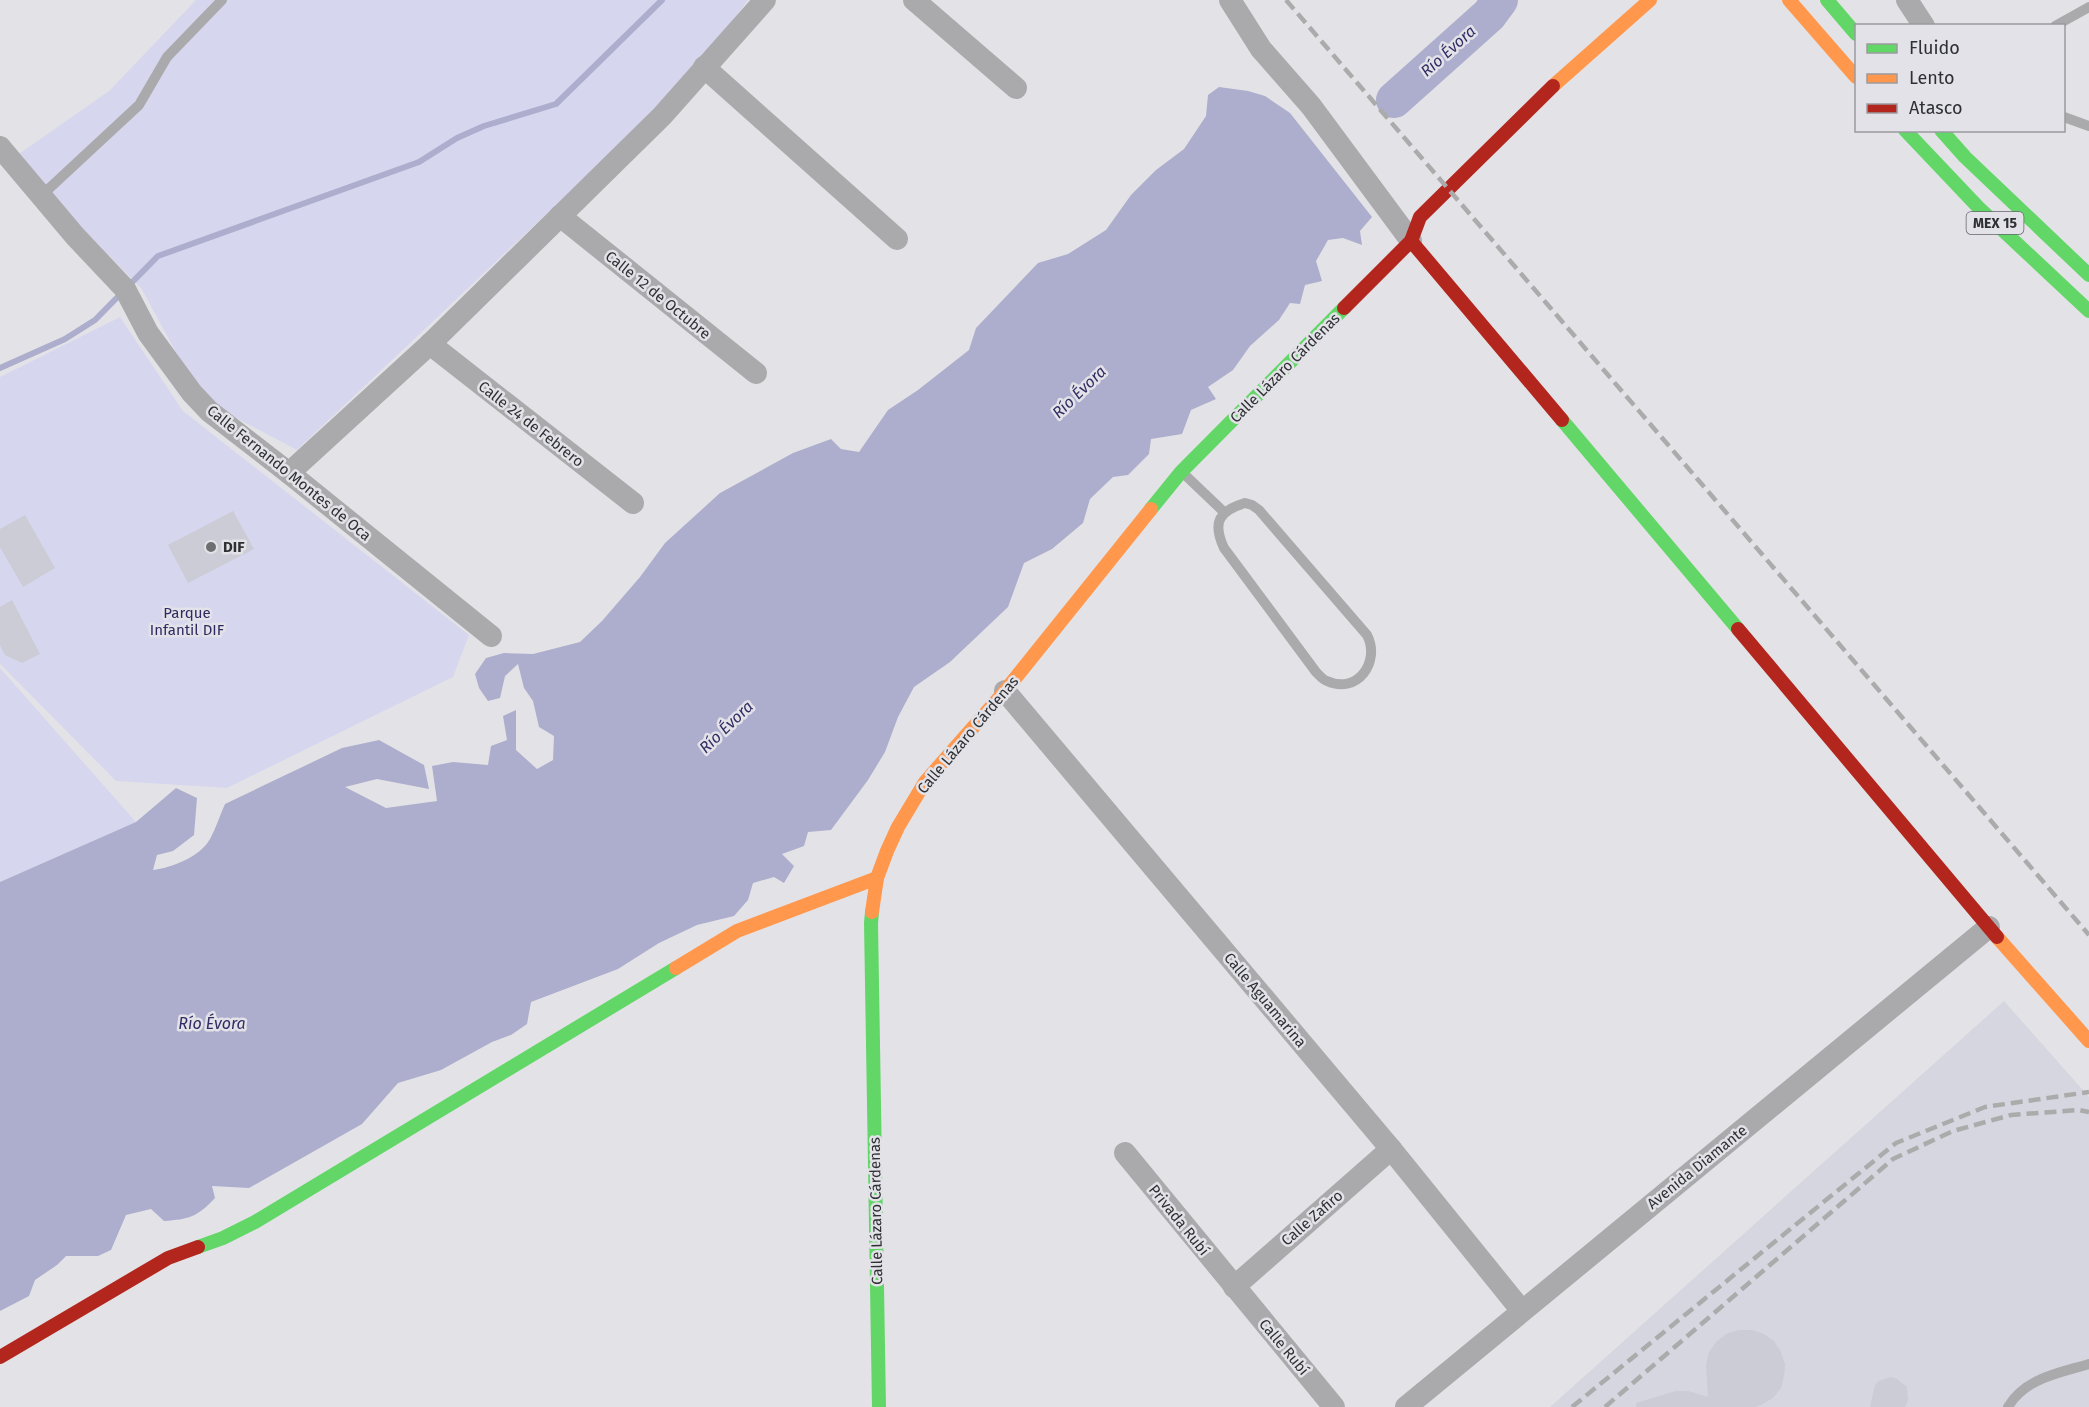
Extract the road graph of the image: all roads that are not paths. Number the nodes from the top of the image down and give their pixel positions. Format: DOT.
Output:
graph roads {
  1 [pos="222,0"];
  2 [pos="765,0"];
  3 [pos="914,0"];
  4 [pos="1230,0"];
  5 [pos="1650,0"];
  6 [pos="1789,0"];
  7 [pos="1827,0"];
  8 [pos="1907,0"];
  9 [pos="2089,7"];
  10 [pos="1923,24"];
  11 [pos="2059,24"];
  12 [pos="1855,32"];
  13 [pos="704,67"];
  14 [pos="1855,75"];
  15 [pos="1016,88"];
  16 [pos="2065,117"];
  17 [pos="2089,126"];
  18 [pos="1907,132"];
  19 [pos="1943,132"];
  20 [pos="1960,132"];
  21 [pos="0,147"];
  22 [pos="1965,158"];
  23 [pos="41,196"];
  24 [pos="560,216"];
  25 [pos="897,239"];
  26 [pos="1411,241"];
  27 [pos="2089,275"];
  28 [pos="2089,311"];
  29 [pos="429,344"];
  30 [pos="756,373"];
  31 [pos="1181,472"];
  32 [pos="289,473"];
  33 [pos="633,503"];
  34 [pos="1224,512"];
  35 [pos="491,636"];
  36 [pos="1005,691"];
  37 [pos="877,878"];
  38 [pos="1989,927"];
  39 [pos="2089,1041"];
  40 [pos="1391,1149"];
  41 [pos="1125,1153"];
  42 [pos="1234,1287"];
  43 [pos="1522,1311"];
  44 [pos="0,1357"];
  45 [pos="2089,1364"];
  46 [pos="879,1407"];
  47 [pos="1334,1407"];
  48 [pos="1406,1407"];
  49 [pos="2008,1407"];
  1 -- 23 [label="lane"];
  2 -- 13 [label="street"];
  3 -- 15 [label="street"];
  4 -- 26 [label="street"];
  5 -- 26 [label="street"];
  6 -- 14 [label="street"];
  7 -- 12 [label="street"];
  8 -- 10 [label="street"];
  9 -- 11 [label="lane"];
  13 -- 24 [label="street"];
  13 -- 25 [label="street"];
  16 -- 17 [label="lane"];
  18 -- 28 [label="street, MEX 15"];
  19 -- 22 [label="street, MEX 15"];
  20 -- 22 [label="street"];
  21 -- 23 [label="street, Calle Fernando Montes de Oca"];
  22 -- 27 [label="street, MEX 15"];
  23 -- 32 [label="street, Calle Fernando Montes de Oca"];
  24 -- 29 [label="street"];
  24 -- 30 [label="street, Calle 12 de Octubre"];
  26 -- 31 [label="street, Calle Lázaro Cárdenas"];
  26 -- 38 [label="street"];
  29 -- 32 [label="street"];
  29 -- 33 [label="street, Calle 24 de Febrero"];
  31 -- 34 [label="lane"];
  31 -- 36 [label="street, Calle Lázaro Cárdenas"];
  32 -- 35 [label="street, Calle Fernando Montes de Oca"];
  34 -- 34 [label="lane"];
  36 -- 37 [label="street, Calle Lázaro Cárdenas"];
  36 -- 40 [label="street, Calle Aguamarina"];
  37 -- 44 [label="street"];
  37 -- 46 [label="street, Calle Lázaro Cárdenas"];
  38 -- 39 [label="street"];
  38 -- 43 [label="street, Avenida Diamante"];
  40 -- 42 [label="street, Calle Zafiro"];
  40 -- 43 [label="street, Calle Aguamarina"];
  41 -- 42 [label="street, Privada Rubí"];
  42 -- 47 [label="street, Calle Rubí"];
  43 -- 48 [label="street, Avenida Diamante"];
  45 -- 49 [label="lane"];
}
